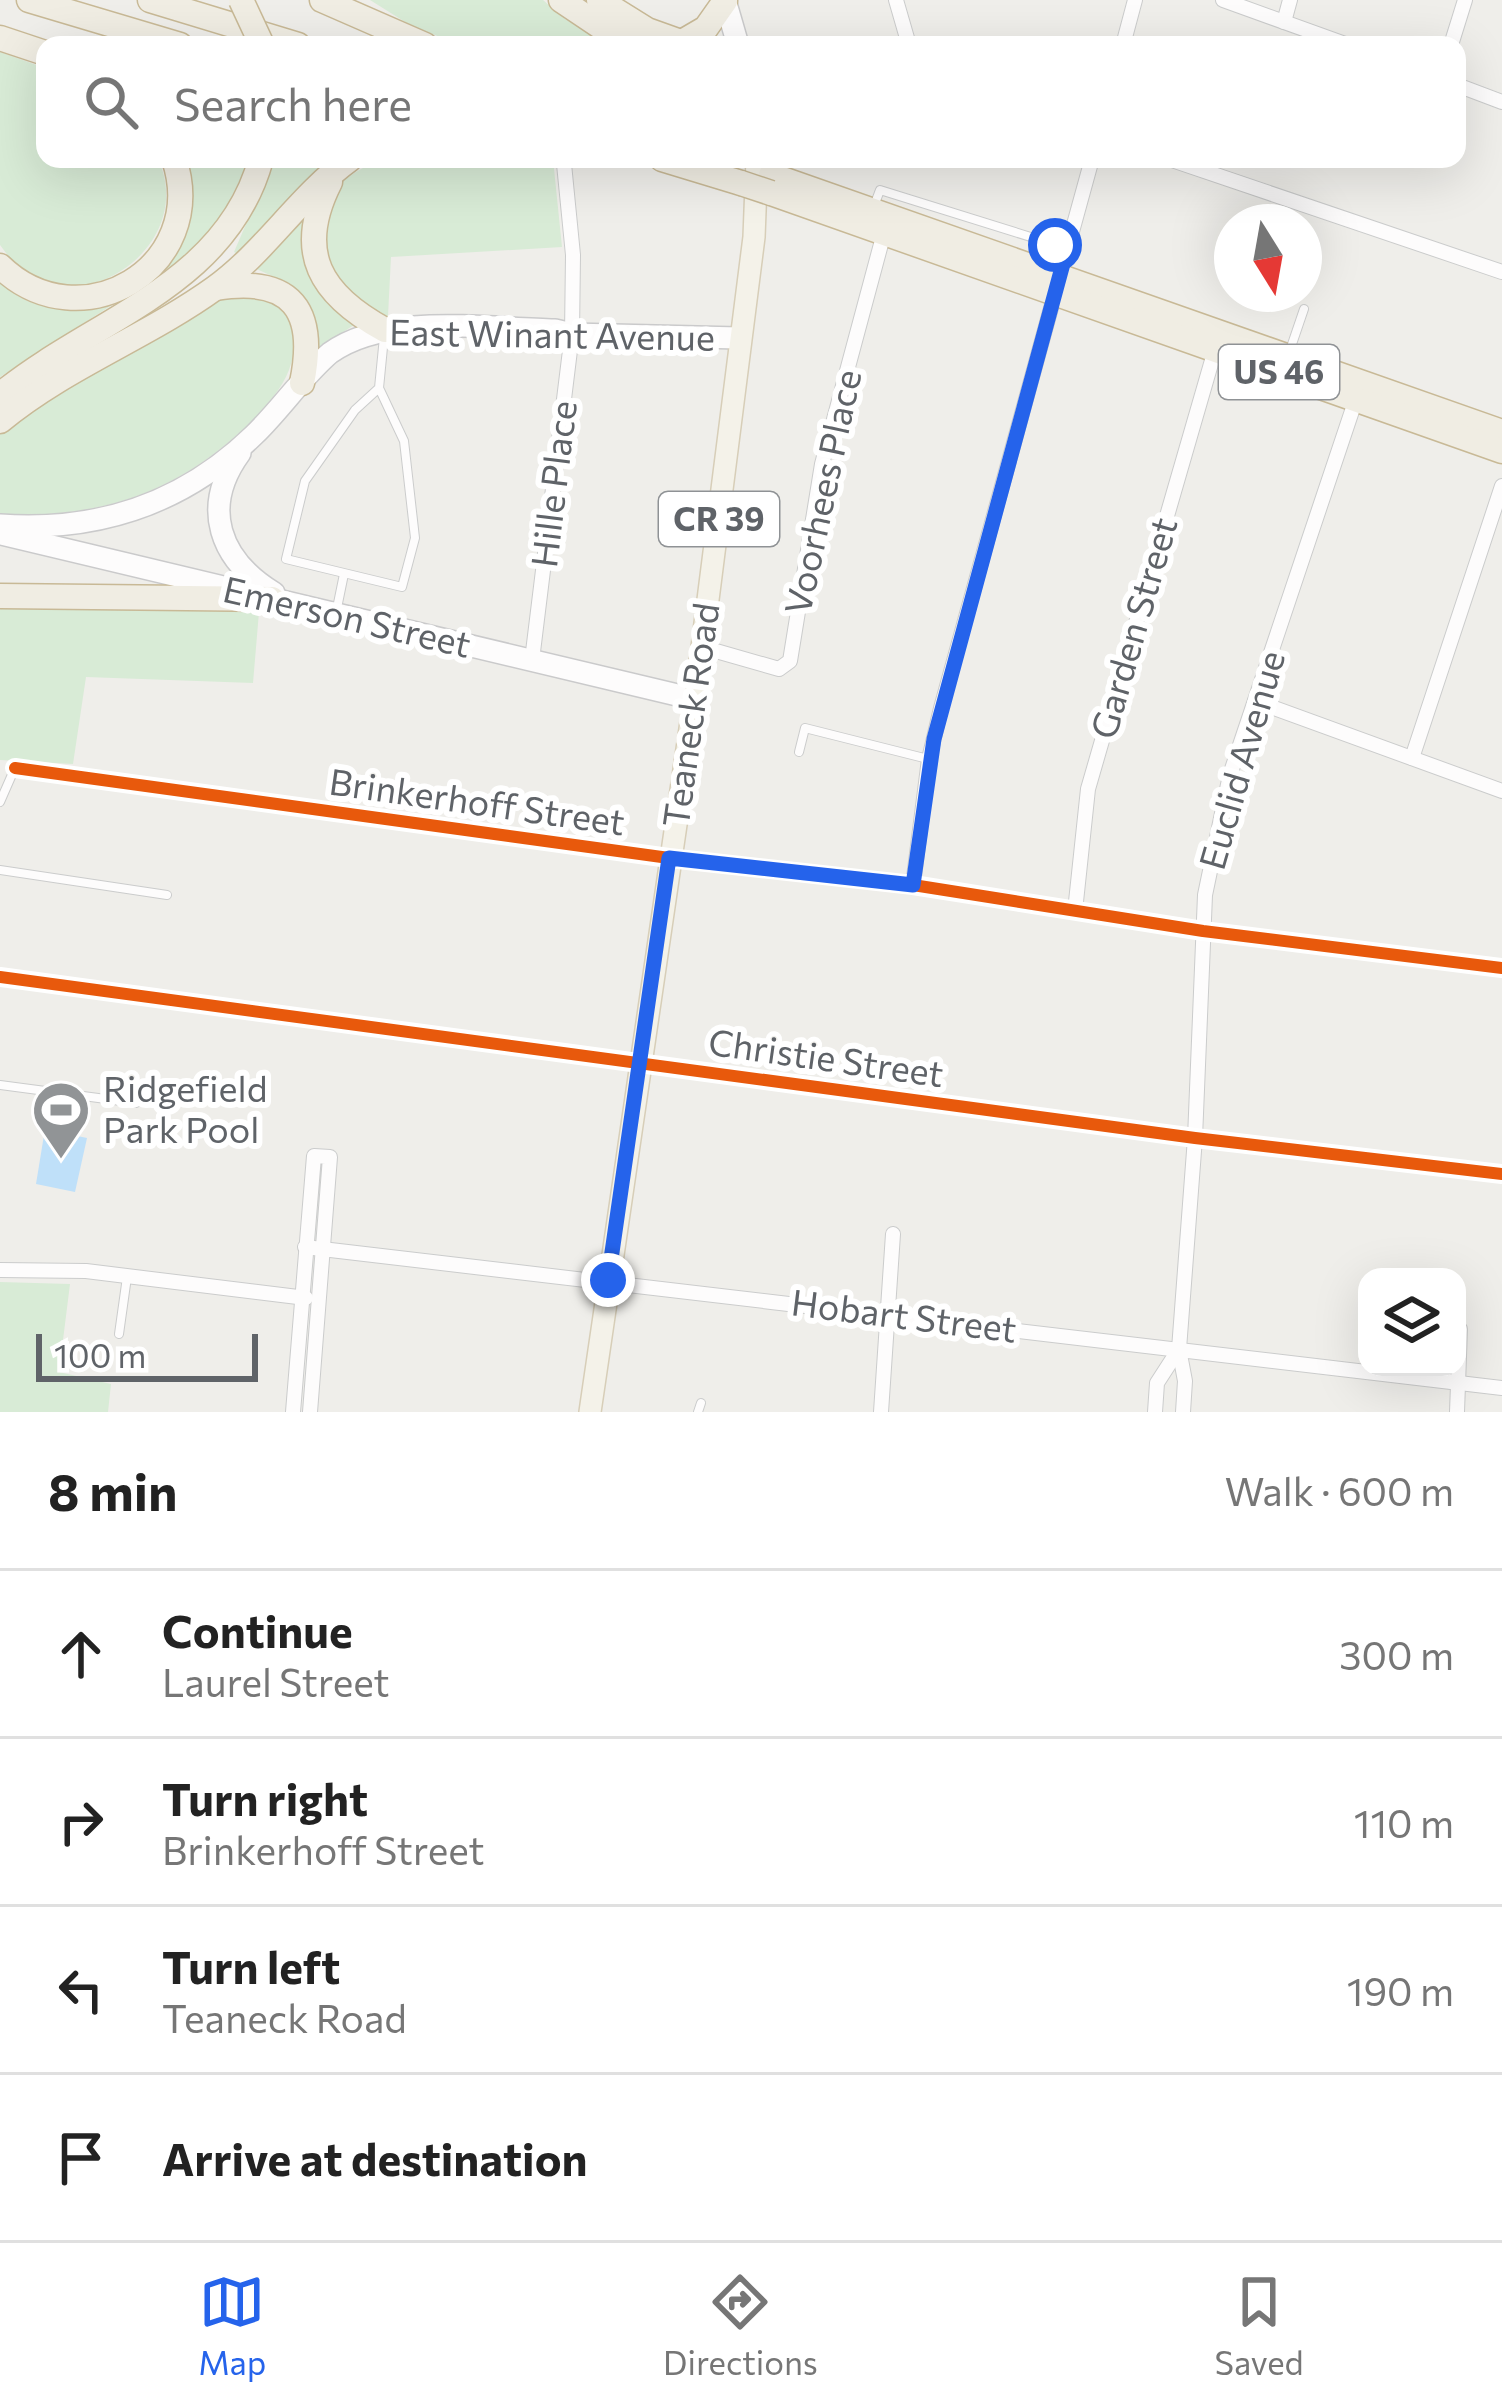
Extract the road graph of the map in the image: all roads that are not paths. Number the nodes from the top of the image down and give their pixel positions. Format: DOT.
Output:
graph roads {
  1 [pos="29,0"];
  2 [pos="150,0"];
  3 [pos="241,0"];
  4 [pos="322,0"];
  5 [pos="352,0"];
  6 [pos="561,0"];
  7 [pos="599,0"];
  8 [pos="725,0"];
  9 [pos="896,0"];
  10 [pos="1135,0"];
  11 [pos="1223,0"];
  12 [pos="1290,0"];
  13 [pos="1465,0"];
  14 [pos="1284,22"];
  15 [pos="150,36"];
  16 [pos="258,36"];
  17 [pos="268,36"];
  18 [pos="406,36"];
  19 [pos="410,36"];
  20 [pos="615,36"];
  21 [pos="666,36"];
  22 [pos="696,36"];
  23 [pos="735,36"];
  24 [pos="906,36"];
  25 [pos="1125,36"];
  26 [pos="1323,36"];
  27 [pos="1454,36"];
  28 [pos="0,38"];
  29 [pos="36,50"];
  30 [pos="1466,88"];
  31 [pos="1502,102"];
  32 [pos="175,168"];
  33 [pos="339,168"];
  34 [pos="341,168"];
  35 [pos="564,168"];
  36 [pos="1090,168"];
  37 [pos="1196,168"];
  38 [pos="258,170"];
  39 [pos="750,172"];
  40 [pos="878,221"];
  41 [pos="999,242"];
  42 [pos="1067,249"];
  43 [pos="0,266"];
  44 [pos="1502,272"];
  45 [pos="1058,285"];
  46 [pos="214,288"];
  47 [pos="1303,312"];
  48 [pos="385,330"];
  49 [pos="572,334"];
  50 [pos="739,338"];
  51 [pos="1215,350"];
  52 [pos="1288,357"];
  53 [pos="302,383"];
  54 [pos="379,388"];
  55 [pos="0,395"];
  56 [pos="1356,400"];
  57 [pos="0,421"];
  58 [pos="1497,424"];
  59 [pos="260,430"];
  60 [pos="1502,451"];
  61 [pos="1501,491"];
  62 [pos="0,530"];
  63 [pos="344,574"];
  64 [pos="0,596"];
  65 [pos="272,599"];
  66 [pos="299,605"];
  67 [pos="335,615"];
  68 [pos="702,647"];
  69 [pos="532,660"];
  70 [pos="694,699"];
  71 [pos="1255,701"];
  72 [pos="799,752"];
  73 [pos="1412,758"];
  74 [pos="929,759"];
  75 [pos="15,768"];
  76 [pos="1502,791"];
  77 [pos="0,802"];
  78 [pos="669,858"];
  79 [pos="0,870"];
  80 [pos="913,885"];
  81 [pos="167,895"];
  82 [pos="1075,911"];
  83 [pos="1203,931"];
  84 [pos="1502,968"];
  85 [pos="0,977"];
  86 [pos="639,1064"];
  87 [pos="0,1085"];
  88 [pos="136,1103"];
  89 [pos="1196,1138"];
  90 [pos="1502,1174"];
  91 [pos="893,1234"];
  92 [pos="305,1247"];
  93 [pos="323,1249"];
  94 [pos="0,1270"];
  95 [pos="128,1276"];
  96 [pos="608,1280"];
  97 [pos="300,1297"];
  98 [pos="317,1299"];
  99 [pos="889,1315"];
  100 [pos="119,1334"];
  101 [pos="1178,1348"];
  102 [pos="1457,1376"];
  103 [pos="1457,1382"];
  104 [pos="1502,1388"];
  105 [pos="293,1412"];
  106 [pos="310,1412"];
  107 [pos="590,1412"];
  108 [pos="881,1412"];
  109 [pos="1155,1412"];
  110 [pos="1183,1412"];
  111 [pos="1456,1412"];
  1 -- 15 [label="highway"];
  2 -- 17 [label="highway"];
  3 -- 16 [label="highway, bridge"];
  4 -- 18 [label="highway"];
  5 -- 19 [label="highway"];
  6 -- 20 [label="highway"];
  7 -- 21 [label="highway"];
  8 -- 22 [label="highway"];
  8 -- 23 [label="main road"];
  9 -- 24 [label="street"];
  10 -- 25 [label="street"];
  11 -- 14 [label="street"];
  12 -- 14 [label="street"];
  13 -- 27 [label="street"];
  14 -- 26 [label="street"];
  28 -- 29 [label="highway"];
  30 -- 31 [label="street"];
  32 -- 43 [label="highway"];
  33 -- 46 [label="highway"];
  34 -- 48 [label="highway"];
  35 -- 49 [label="street, Hille Place"];
  36 -- 42 [label="street"];
  37 -- 44 [label="street"];
  38 -- 55 [label="highway"];
  39 -- 40 [label="highway, US 46"];
  39 -- 50 [label="main road, Teaneck Road / CR 39"];
  40 -- 41 [label="highway, US 46"];
  40 -- 45 [label="highway, US 46"];
  40 -- 68 [label="street, Voorhees Place"];
  41 -- 42 [label="lane"];
  41 -- 45 [label="highway, US 46"];
  42 -- 45 [label="street"];
  45 -- 51 [label="highway, US 46"];
  45 -- 52 [label="highway, US 46"];
  45 -- 74 [label="street"];
  46 -- 53 [label="highway"];
  46 -- 57 [label="highway"];
  47 -- 52 [label="lane"];
  48 -- 49 [label="main road, East Winant Avenue"];
  48 -- 53 [label="main road, East Winant Avenue"];
  48 -- 54 [label="lane"];
  49 -- 50 [label="main road, East Winant Avenue"];
  49 -- 69 [label="street, Hille Place"];
  50 -- 68 [label="main road, Teaneck Road / CR 39"];
  51 -- 56 [label="highway, US 46"];
  51 -- 82 [label="street, Garden Street"];
  52 -- 58 [label="highway, US 46"];
  53 -- 59 [label="main road, East Winant Avenue"];
  54 -- 63 [label="lane"];
  54 -- 63 [label="lane"];
  56 -- 60 [label="highway, US 46"];
  56 -- 71 [label="street, Euclid Avenue"];
  59 -- 62 [label="main road, East Winant Avenue"];
  59 -- 66 [label="main road"];
  61 -- 73 [label="street"];
  62 -- 65 [label="main road, Emerson Street"];
  63 -- 67 [label="lane"];
  64 -- 65 [label="highway"];
  65 -- 66 [label="main road, Emerson Street"];
  66 -- 67 [label="main road, Emerson Street"];
  67 -- 69 [label="main road, Emerson Street"];
  68 -- 70 [label="main road, Teaneck Road / CR 39"];
  69 -- 70 [label="main road, Emerson Street"];
  70 -- 78 [label="main road, Teaneck Road / CR 39"];
  71 -- 73 [label="street"];
  71 -- 83 [label="street, Euclid Avenue"];
  72 -- 74 [label="lane"];
  73 -- 76 [label="street"];
  74 -- 80 [label="street"];
  75 -- 77 [label="lane"];
  75 -- 78 [label="street, Brinkerhoff Street"];
  78 -- 80 [label="street, Brinkerhoff Street"];
  78 -- 86 [label="main road, Teaneck Road / CR 39"];
  79 -- 81 [label="lane"];
  80 -- 82 [label="street, Brinkerhoff Street"];
  82 -- 83 [label="street, Brinkerhoff Street"];
  83 -- 84 [label="street, Brinkerhoff Street"];
  83 -- 89 [label="street, Euclid Avenue"];
  85 -- 86 [label="street, Christie Street"];
  86 -- 89 [label="street, Christie Street"];
  86 -- 96 [label="main road, Teaneck Road / CR 39"];
  87 -- 88 [label="lane"];
  89 -- 90 [label="street, Christie Street"];
  89 -- 101 [label="street, Euclid Avenue"];
  91 -- 99 [label="street"];
  92 -- 93 [label="street, Hobart Street"];
  92 -- 93 [label="street"];
  92 -- 97 [label="street"];
  93 -- 96 [label="street, Hobart Street"];
  93 -- 98 [label="street"];
  94 -- 95 [label="street"];
  95 -- 97 [label="street"];
  95 -- 100 [label="lane"];
  96 -- 99 [label="street, Hobart Street"];
  96 -- 107 [label="main road, Teaneck Road / CR 39"];
  97 -- 98 [label="street"];
  97 -- 105 [label="street"];
  98 -- 106 [label="street"];
  99 -- 101 [label="street, Hobart Street"];
  99 -- 108 [label="street"];
  101 -- 103 [label="street, Hobart Street"];
  101 -- 109 [label="street, Euclid Avenue"];
  101 -- 110 [label="street, Euclid Avenue"];
  102 -- 103 [label="street"];
  103 -- 104 [label="street, Hobart Street"];
  103 -- 111 [label="street"];
}
